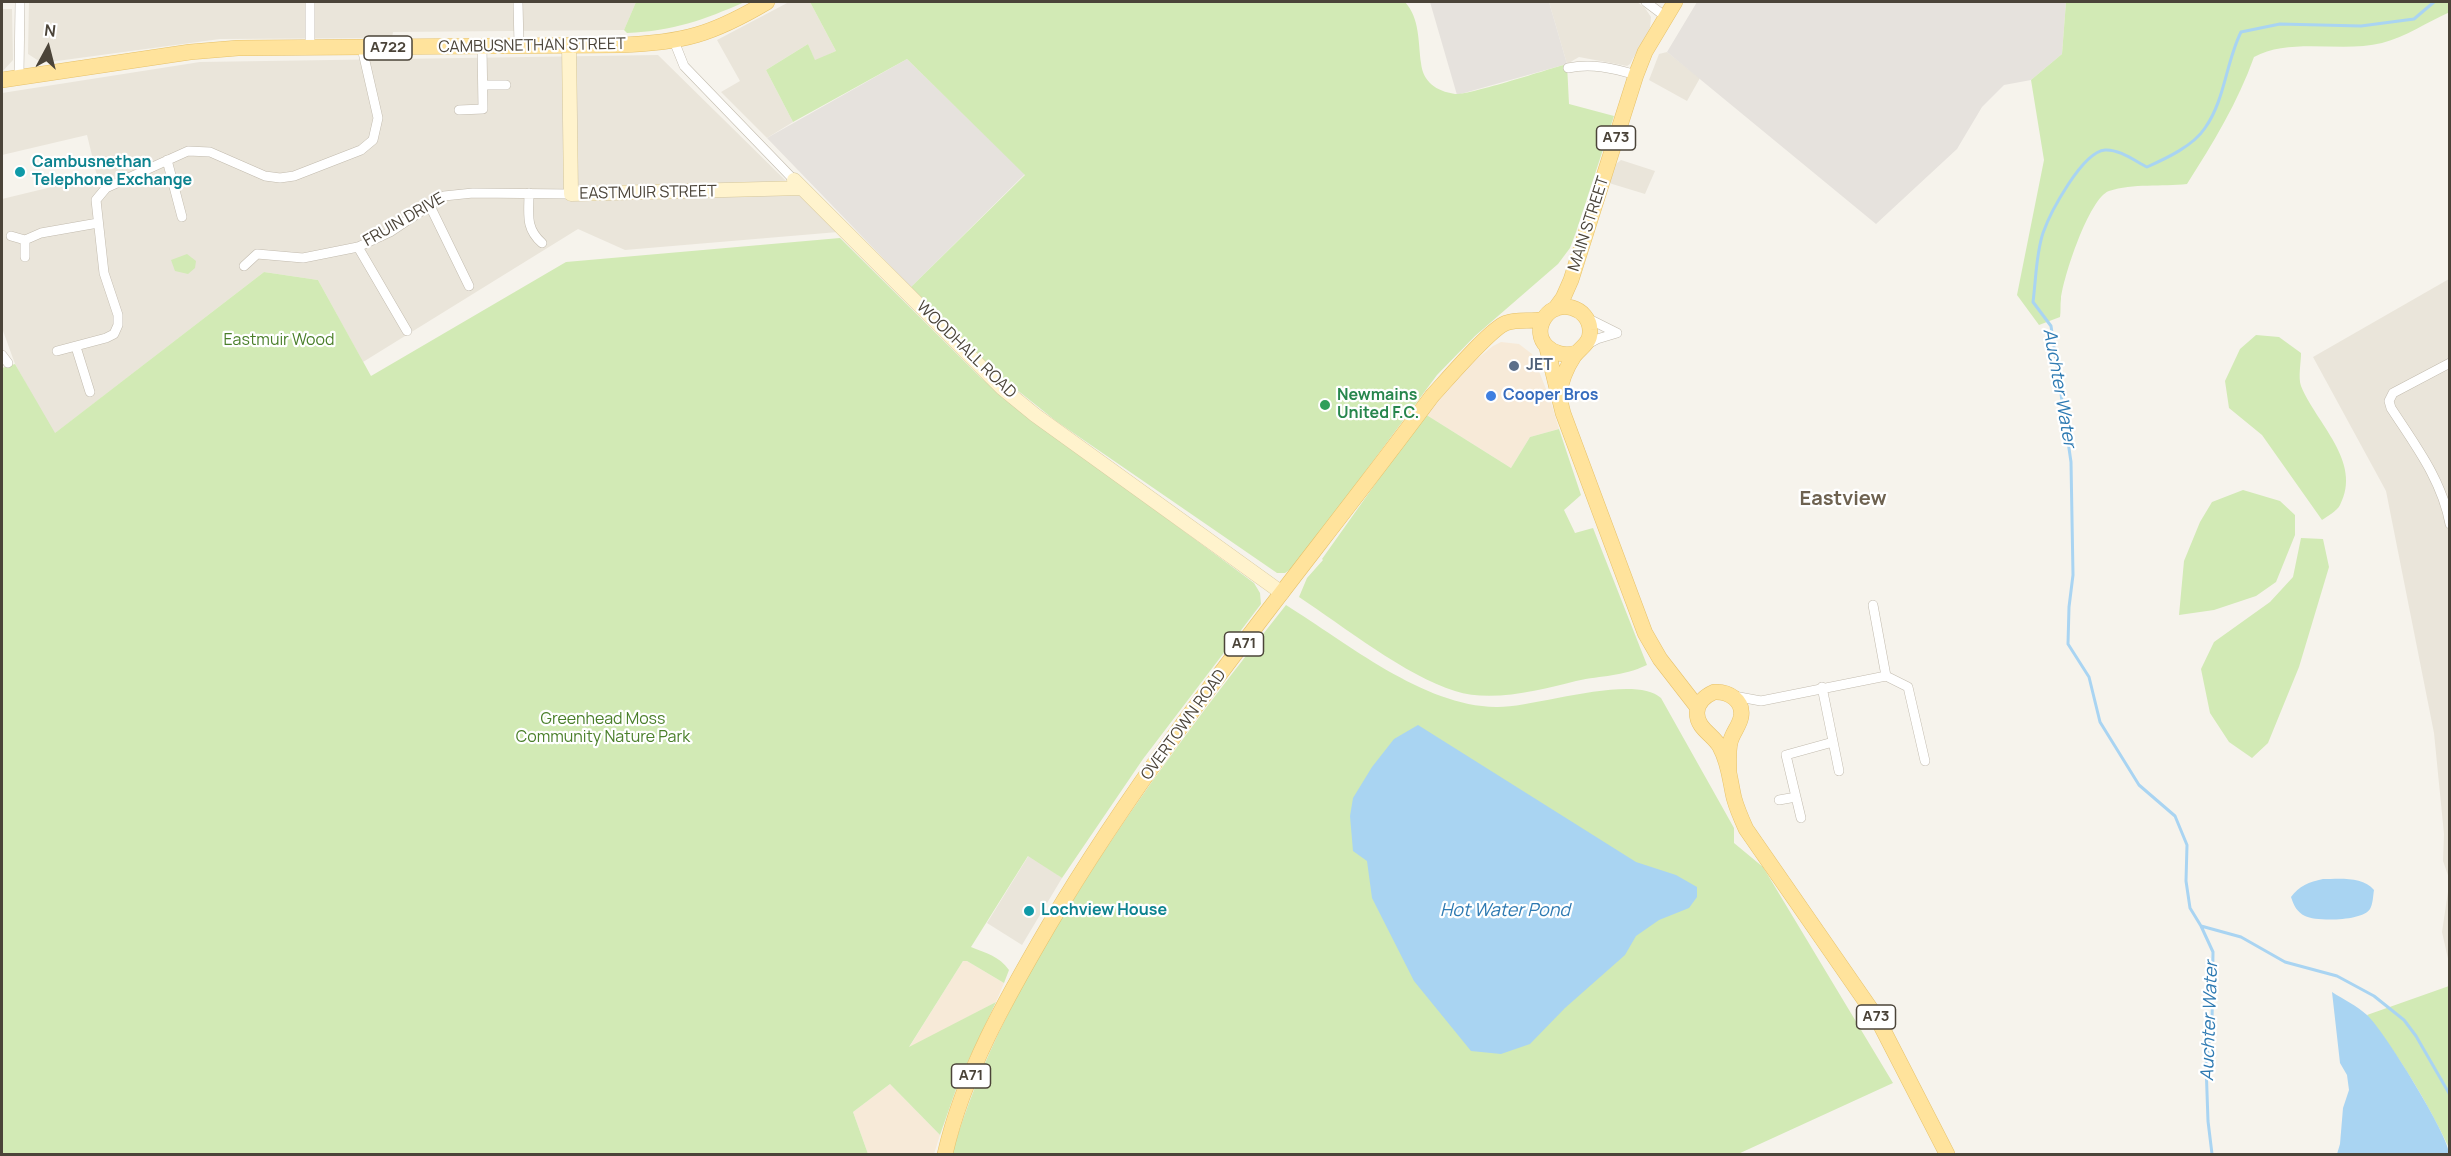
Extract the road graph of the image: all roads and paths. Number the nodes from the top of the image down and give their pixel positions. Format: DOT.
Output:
graph roads {
  1 [pos="20,2"];
  2 [pos="310,2"];
  3 [pos="518,2"];
  4 [pos="767,2"];
  5 [pos="1646,2"];
  6 [pos="1675,2"];
  7 [pos="1666,17"];
  8 [pos="674,41"];
  9 [pos="569,45"];
  10 [pos="482,46"];
  11 [pos="519,46"];
  12 [pos="310,48"];
  13 [pos="362,48"];
  14 [pos="1568,68"];
  15 [pos="1636,75"];
  16 [pos="19,77"];
  17 [pos="2,80"];
  18 [pos="483,85"];
  19 [pos="506,85"];
  20 [pos="459,110"];
  21 [pos="167,160"];
  22 [pos="798,184"];
  23 [pos="529,193"];
  24 [pos="571,194"];
  25 [pos="429,204"];
  26 [pos="182,217"];
  27 [pos="98,224"];
  28 [pos="11,236"];
  29 [pos="25,240"];
  30 [pos="542,243"];
  31 [pos="358,247"];
  32 [pos="25,257"];
  33 [pos="244,266"];
  34 [pos="1571,280"];
  35 [pos="469,286"];
  36 [pos="1582,313"];
  37 [pos="1549,314"];
  38 [pos="1520,321"];
  39 [pos="407,331"];
  40 [pos="1545,344"];
  41 [pos="76,347"];
  42 [pos="1581,349"];
  43 [pos="57,351"];
  44 [pos="2,355"];
  45 [pos="8,363"];
  46 [pos="2450,363"];
  47 [pos="90,392"];
  48 [pos="1559,398"];
  49 [pos="2450,524"];
  50 [pos="1282,593"];
  51 [pos="1873,605"];
  52 [pos="1673,674"];
  53 [pos="1886,676"];
  54 [pos="1822,687"];
  55 [pos="1708,694"];
  56 [pos="1731,695"];
  57 [pos="1761,701"];
  58 [pos="1698,708"];
  59 [pos="1741,717"];
  60 [pos="1733,731"];
  61 [pos="1709,733"];
  62 [pos="1833,742"];
  63 [pos="1925,761"];
  64 [pos="1839,771"];
  65 [pos="1729,772"];
  66 [pos="1796,798"];
  67 [pos="1779,800"];
  68 [pos="1801,818"];
  69 [pos="945,1155"];
  70 [pos="1947,1155"];
  1 -- 16 [label="street"];
  2 -- 12 [label="street"];
  3 -- 11 [label="street"];
  4 -- 8 [label="main road, CAMBUSNETHAN STREET / A722"];
  5 -- 7 [label="street"];
  6 -- 7 [label="main road, MAIN STREET / A73"];
  7 -- 15 [label="main road, MAIN STREET / A73"];
  8 -- 9 [label="main road, CAMBUSNETHAN STREET / A722"];
  8 -- 22 [label="street, WOODHALL ROAD"];
  9 -- 11 [label="main road, CAMBUSNETHAN STREET / A722"];
  9 -- 24 [label="street, EASTMUIR STREET"];
  10 -- 11 [label="main road, CAMBUSNETHAN STREET / A722"];
  10 -- 13 [label="main road, CAMBUSNETHAN STREET / A722"];
  10 -- 18 [label="street"];
  12 -- 13 [label="main road, CAMBUSNETHAN STREET / A722"];
  12 -- 16 [label="main road, CAMBUSNETHAN STREET / A722"];
  13 -- 21 [label="street"];
  14 -- 15 [label="street"];
  15 -- 34 [label="main road, MAIN STREET / A73"];
  16 -- 17 [label="main road, CAMBUSNETHAN STREET / A722"];
  18 -- 19 [label="street"];
  18 -- 20 [label="street"];
  21 -- 26 [label="street"];
  21 -- 27 [label="street"];
  22 -- 24 [label="street, EASTMUIR STREET"];
  22 -- 50 [label="street, WOODHALL ROAD"];
  23 -- 24 [label="street, FRUIN DRIVE"];
  23 -- 25 [label="street, FRUIN DRIVE"];
  23 -- 30 [label="street"];
  25 -- 31 [label="street, FRUIN DRIVE"];
  25 -- 35 [label="street"];
  27 -- 29 [label="street"];
  27 -- 41 [label="street"];
  28 -- 29 [label="street"];
  29 -- 32 [label="street"];
  31 -- 33 [label="street, FRUIN DRIVE"];
  31 -- 39 [label="street"];
  34 -- 36 [label="main road, MAIN STREET"];
  34 -- 37 [label="main road, MAIN STREET / A73"];
  36 -- 37 [label="main road"];
  36 -- 42 [label="main road"];
  36 -- 42 [label="street"];
  37 -- 38 [label="main road, OVERTOWN ROAD / A71"];
  37 -- 40 [label="main road, A73"];
  38 -- 40 [label="main road"];
  38 -- 50 [label="main road, OVERTOWN ROAD / A71"];
  40 -- 42 [label="main road"];
  40 -- 48 [label="main road, A73"];
  41 -- 43 [label="street"];
  41 -- 47 [label="street"];
  42 -- 48 [label="main road"];
  44 -- 45 [label="street"];
  46 -- 49 [label="street"];
  48 -- 52 [label="main road, A73"];
  50 -- 69 [label="main road, OVERTOWN ROAD / A71"];
  51 -- 53 [label="street"];
  52 -- 55 [label="main road"];
  52 -- 58 [label="main road"];
  53 -- 54 [label="street"];
  53 -- 63 [label="street"];
  54 -- 57 [label="street"];
  54 -- 62 [label="street"];
  55 -- 56 [label="main road"];
  55 -- 58 [label="main road"];
  56 -- 57 [label="street"];
  56 -- 59 [label="main road"];
  57 -- 59 [label="street"];
  58 -- 61 [label="main road"];
  59 -- 60 [label="main road"];
  60 -- 61 [label="main road"];
  60 -- 65 [label="main road"];
  61 -- 65 [label="main road"];
  62 -- 64 [label="street"];
  62 -- 66 [label="street"];
  65 -- 70 [label="main road, A73"];
  66 -- 67 [label="street"];
  66 -- 68 [label="street"];
}
